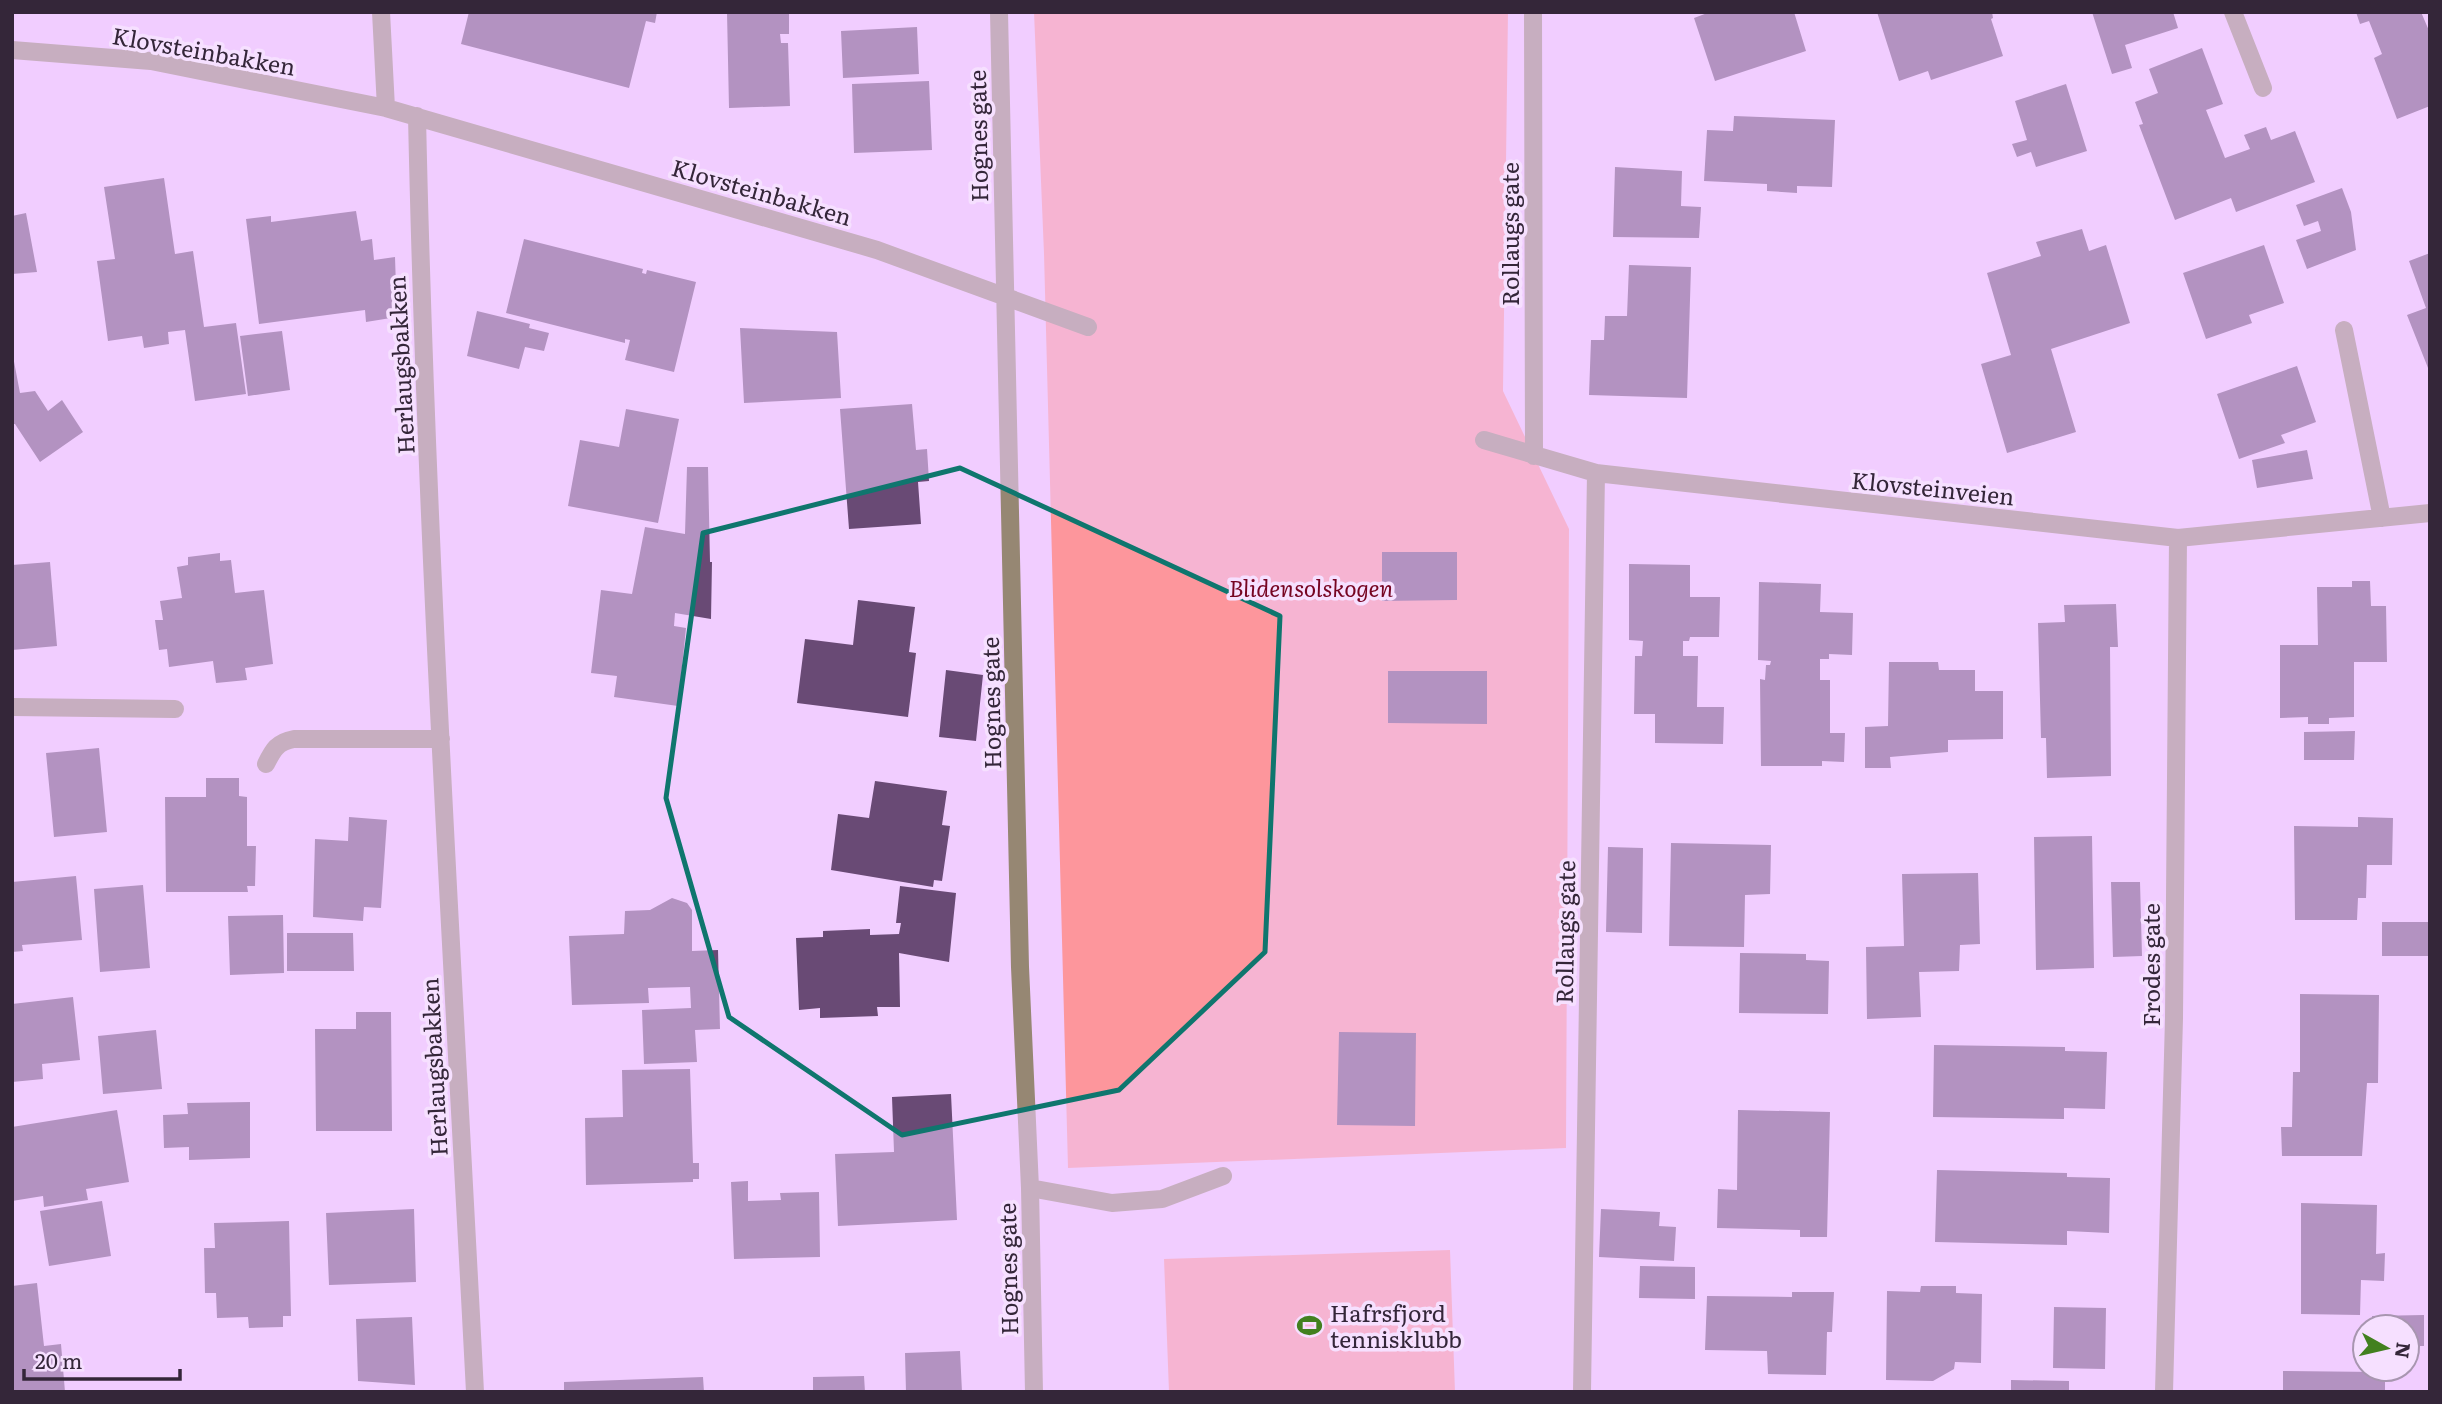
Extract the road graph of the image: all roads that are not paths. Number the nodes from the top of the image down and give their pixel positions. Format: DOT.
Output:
graph roads {
  1 [pos="382,12"];
  2 [pos="999,12"];
  3 [pos="1533,12"];
  4 [pos="2233,12"];
  5 [pos="12,50"];
  6 [pos="2263,88"];
  7 [pos="386,108"];
  8 [pos="417,117"];
  9 [pos="1004,298"];
  10 [pos="1088,327"];
  11 [pos="2343,330"];
  12 [pos="1484,440"];
  13 [pos="1534,456"];
  14 [pos="1596,474"];
  15 [pos="2430,513"];
  16 [pos="2382,518"];
  17 [pos="2178,538"];
  18 [pos="12,707"];
  19 [pos="175,709"];
  20 [pos="441,739"];
  21 [pos="266,764"];
  22 [pos="1223,1176"];
  23 [pos="1030,1188"];
  24 [pos="475,1392"];
  25 [pos="1034,1392"];
  26 [pos="1581,1392"];
  27 [pos="2164,1392"];
  1 -- 7 [label="street"];
  2 -- 9 [label="street, Hognes gate"];
  3 -- 13 [label="street, Rollaugs gate"];
  4 -- 6 [label="street"];
  5 -- 7 [label="street, Klovsteinbakken"];
  7 -- 8 [label="street"];
  8 -- 9 [label="street, Klovsteinbakken"];
  8 -- 20 [label="street, Herlaugsbakken"];
  9 -- 10 [label="street, Klovsteinbakken"];
  9 -- 23 [label="street, Hognes gate"];
  11 -- 16 [label="street"];
  12 -- 13 [label="street, Klovsteinveien"];
  13 -- 14 [label="street, Klovsteinveien"];
  14 -- 17 [label="street, Klovsteinveien"];
  14 -- 26 [label="street, Rollaugs gate"];
  15 -- 16 [label="street, Klovsteinveien"];
  16 -- 17 [label="street, Klovsteinveien"];
  17 -- 27 [label="street, Frodes gate"];
  18 -- 19 [label="street"];
  20 -- 21 [label="street"];
  20 -- 24 [label="street, Herlaugsbakken"];
  22 -- 23 [label="street"];
  23 -- 25 [label="street, Hognes gate"];
}
